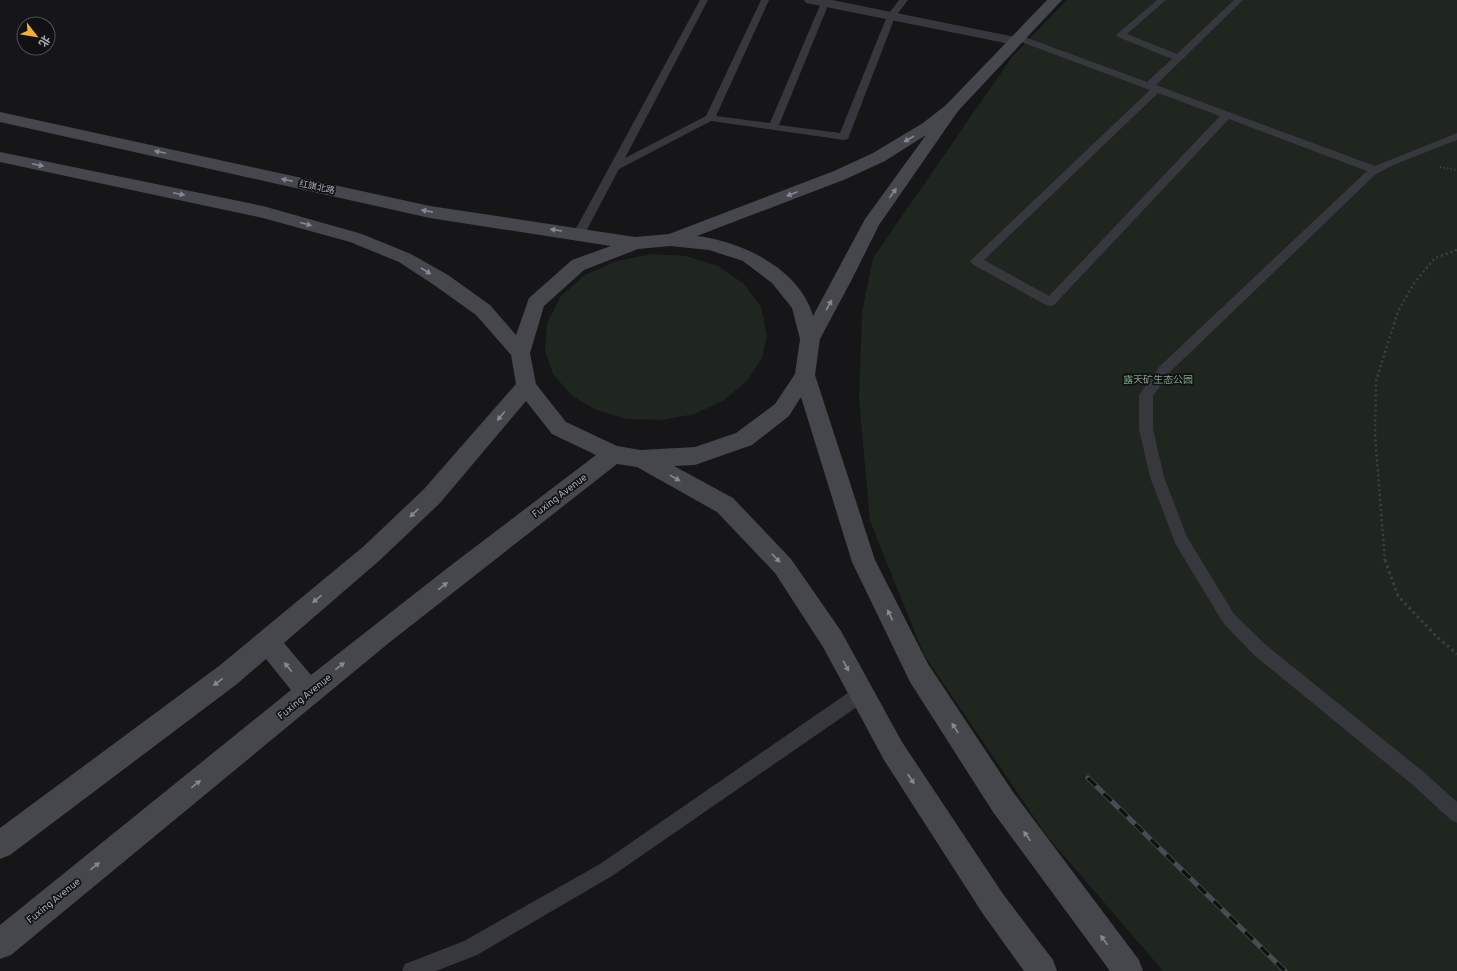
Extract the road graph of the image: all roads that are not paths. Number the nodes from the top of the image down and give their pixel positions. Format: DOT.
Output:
graph roads {
  1 [pos="704,0"];
  2 [pos="765,0"];
  3 [pos="811,0"];
  4 [pos="904,0"];
  5 [pos="1055,0"];
  6 [pos="1162,0"];
  7 [pos="1239,0"];
  8 [pos="825,3"];
  9 [pos="891,16"];
  10 [pos="1017,40"];
  11 [pos="1178,58"];
  12 [pos="1153,87"];
  13 [pos="952,108"];
  14 [pos="1227,115"];
  15 [pos="0,117"];
  16 [pos="710,118"];
  17 [pos="773,128"];
  18 [pos="1457,136"];
  19 [pos="0,157"];
  20 [pos="615,167"];
  21 [pos="1376,170"];
  22 [pos="579,234"];
  23 [pos="670,240"];
  24 [pos="636,243"];
  25 [pos="810,340"];
  26 [pos="520,353"];
  27 [pos="805,375"];
  28 [pos="526,386"];
  29 [pos="614,454"];
  30 [pos="641,459"];
  31 [pos="268,641"];
  32 [pos="309,692"];
  33 [pos="861,694"];
  34 [pos="1457,814"];
  35 [pos="0,845"];
  36 [pos="0,944"];
  37 [pos="412,971"];
  38 [pos="1042,971"];
  39 [pos="1128,971"];
  1 -- 20 [label="lane"];
  2 -- 16 [label="lane"];
  3 -- 8 [label="street"];
  4 -- 9 [label="lane"];
  5 -- 10 [label="main road"];
  6 -- 11 [label="lane"];
  7 -- 11 [label="lane"];
  8 -- 9 [label="street"];
  8 -- 17 [label="lane"];
  9 -- 10 [label="street"];
  9 -- 17 [label="lane"];
  10 -- 12 [label="lane"];
  10 -- 13 [label="main road"];
  11 -- 12 [label="lane"];
  12 -- 14 [label="lane"];
  12 -- 14 [label="lane"];
  13 -- 23 [label="main road, one-way"];
  25 -- 13 [label="main road, one-way"];
  14 -- 21 [label="lane"];
  22 -- 15 [label="main road, 红旗北路, one-way"];
  16 -- 17 [label="lane"];
  16 -- 20 [label="lane"];
  18 -- 21 [label="lane"];
  19 -- 26 [label="main road, one-way"];
  20 -- 22 [label="lane"];
  21 -- 34 [label="lane"];
  22 -- 24 [label="main road, 红旗北路"];
  23 -- 24 [label="main road"];
  23 -- 25 [label="main road"];
  24 -- 26 [label="main road"];
  25 -- 27 [label="main road"];
  26 -- 28 [label="main road"];
  27 -- 30 [label="main road"];
  39 -- 27 [label="main road, one-way"];
  28 -- 29 [label="main road"];
  28 -- 31 [label="main road, one-way"];
  29 -- 30 [label="main road"];
  32 -- 29 [label="main road, Fuxing Avenue, one-way"];
  30 -- 33 [label="main road, one-way"];
  32 -- 31 [label="main road, one-way"];
  31 -- 35 [label="main road, one-way"];
  36 -- 32 [label="main road, Fuxing Avenue, one-way"];
  33 -- 37 [label="lane"];
  33 -- 38 [label="main road, one-way"];
}
